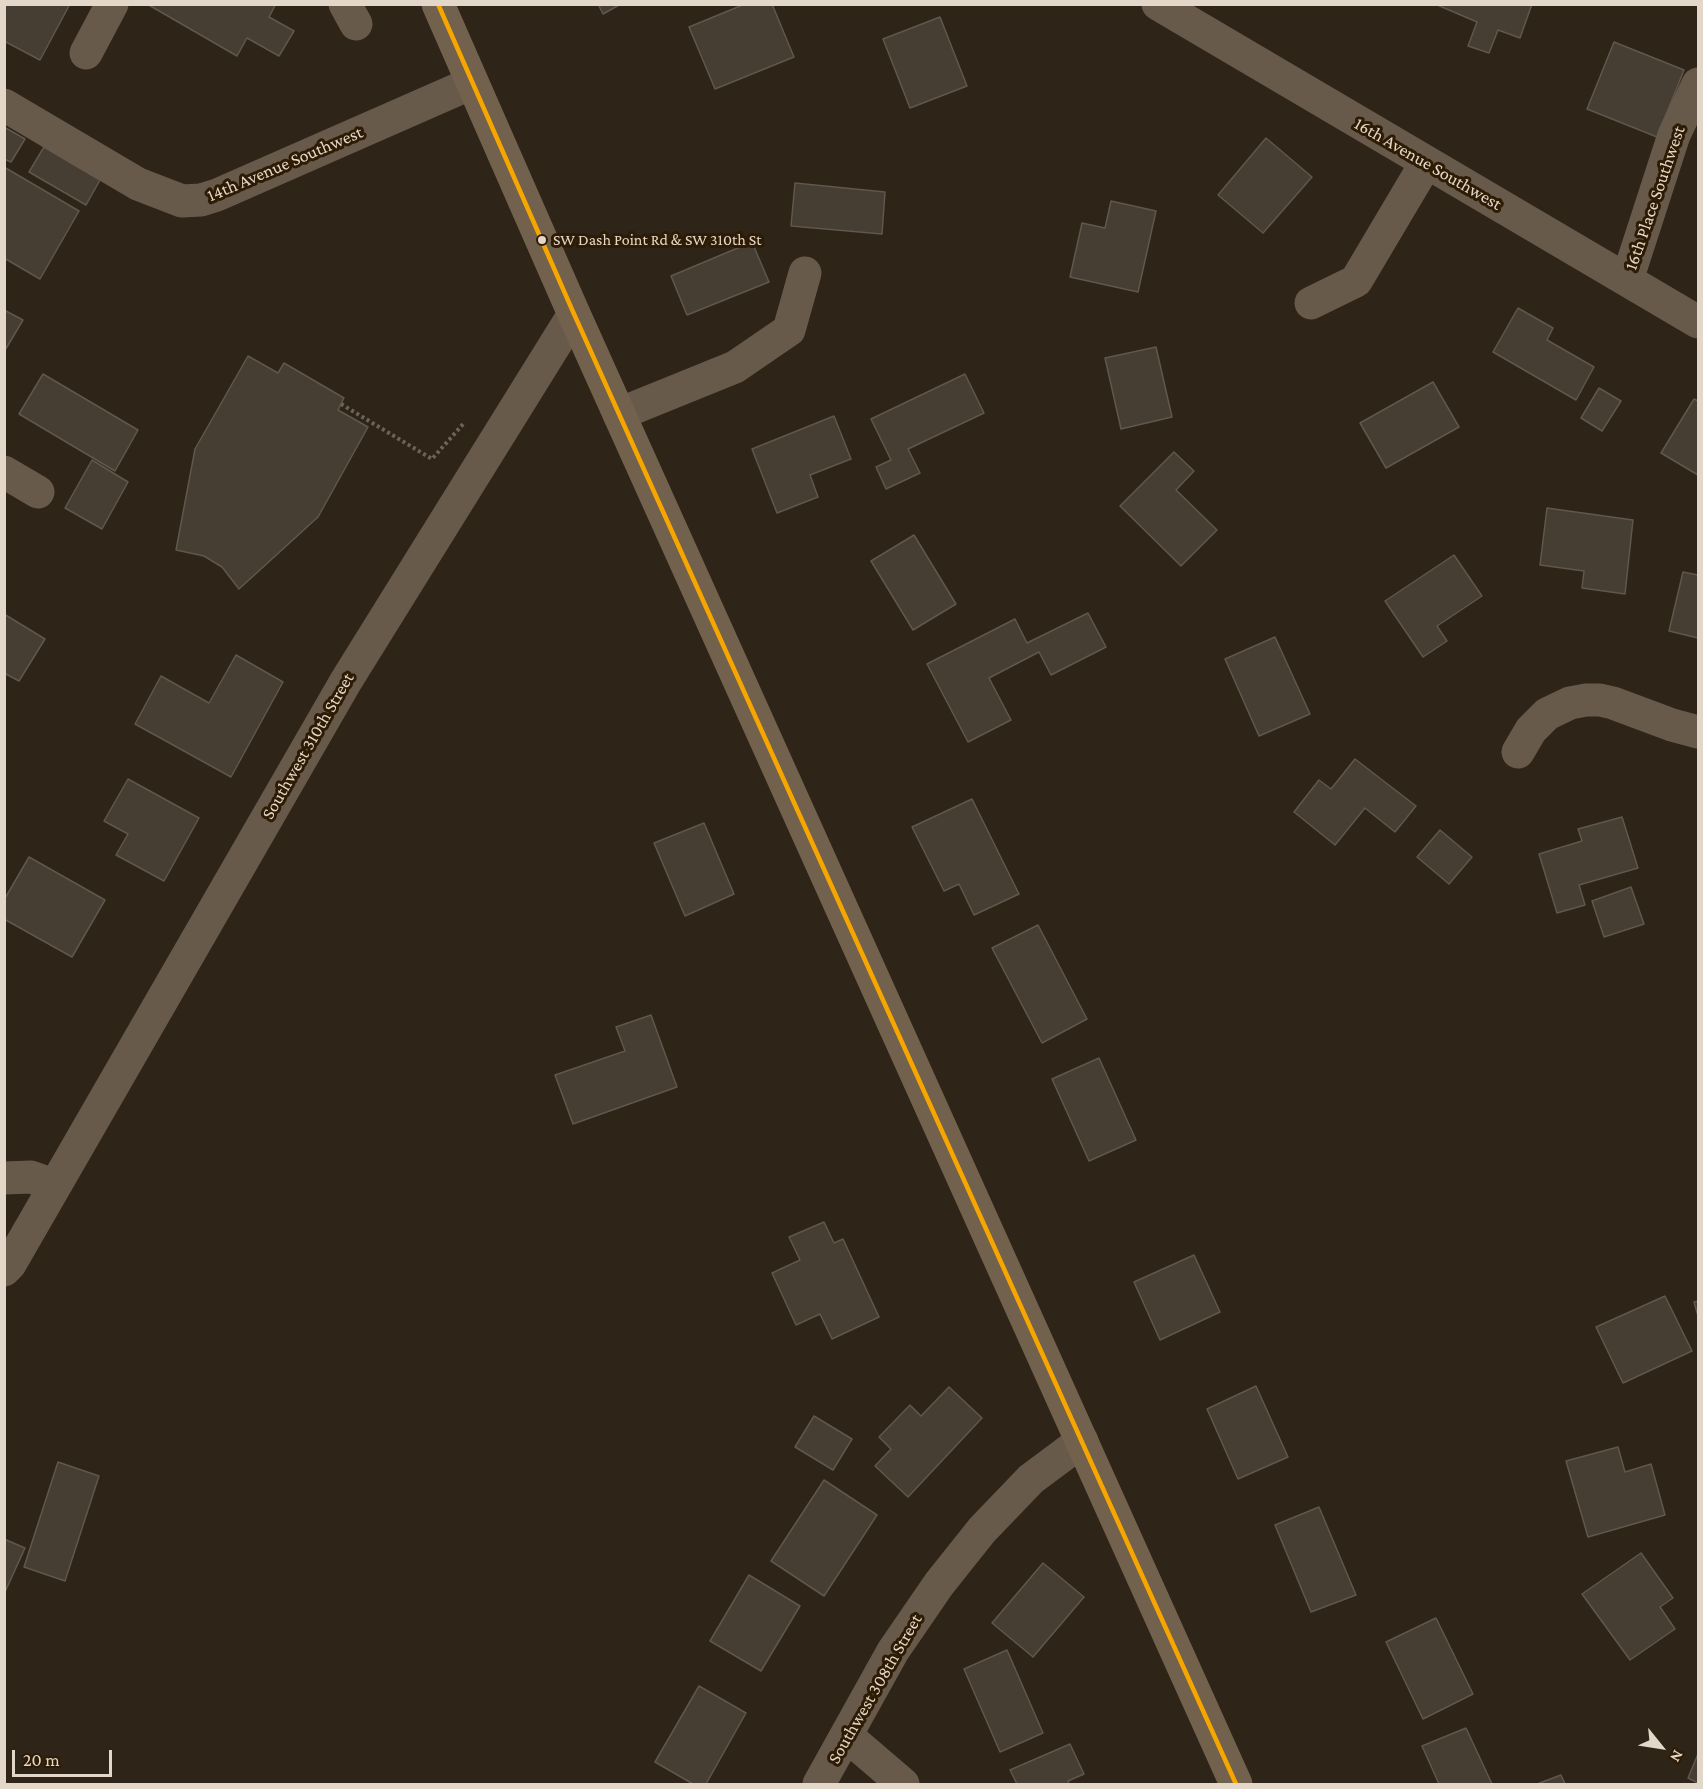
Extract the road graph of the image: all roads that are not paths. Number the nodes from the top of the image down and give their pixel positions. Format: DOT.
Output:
graph roads {
  1 [pos="112,4"];
  2 [pos="438,4"];
  3 [pos="1158,4"];
  4 [pos="1190,13"];
  5 [pos="86,53"];
  6 [pos="472,83"];
  7 [pos="1698,84"];
  8 [pos="4,105"];
  9 [pos="1426,163"];
  10 [pos="806,273"];
  11 [pos="1627,280"];
  12 [pos="1311,303"];
  13 [pos="574,314"];
  14 [pos="1698,322"];
  15 [pos="619,414"];
  16 [pos="4,472"];
  17 [pos="38,492"];
  18 [pos="1698,732"];
  19 [pos="1518,752"];
  20 [pos="4,1178"];
  21 [pos="54,1185"];
  22 [pos="4,1270"];
  23 [pos="1082,1442"];
  24 [pos="847,1736"];
  25 [pos="819,1785"];
  26 [pos="903,1785"];
  27 [pos="1236,1785"];
  1 -- 5 [label="street"];
  2 -- 6 [label="main road"];
  3 -- 4 [label="street, 16th Avenue Southwest"];
  4 -- 9 [label="street, 16th Avenue Southwest"];
  6 -- 8 [label="street, 14th Avenue Southwest"];
  6 -- 13 [label="main road"];
  7 -- 11 [label="street, 16th Place Southwest"];
  9 -- 11 [label="street, 16th Avenue Southwest"];
  9 -- 12 [label="street"];
  10 -- 15 [label="street"];
  11 -- 14 [label="street, 16th Avenue Southwest"];
  13 -- 15 [label="main road"];
  13 -- 21 [label="street, Southwest 310th Street"];
  15 -- 23 [label="main road"];
  16 -- 17 [label="street"];
  18 -- 19 [label="street"];
  20 -- 21 [label="street"];
  21 -- 22 [label="street, Southwest 310th Street"];
  23 -- 24 [label="street, Southwest 308th Street"];
  23 -- 27 [label="main road"];
  24 -- 25 [label="street, Southwest 308th Street"];
  24 -- 26 [label="street"];
}
